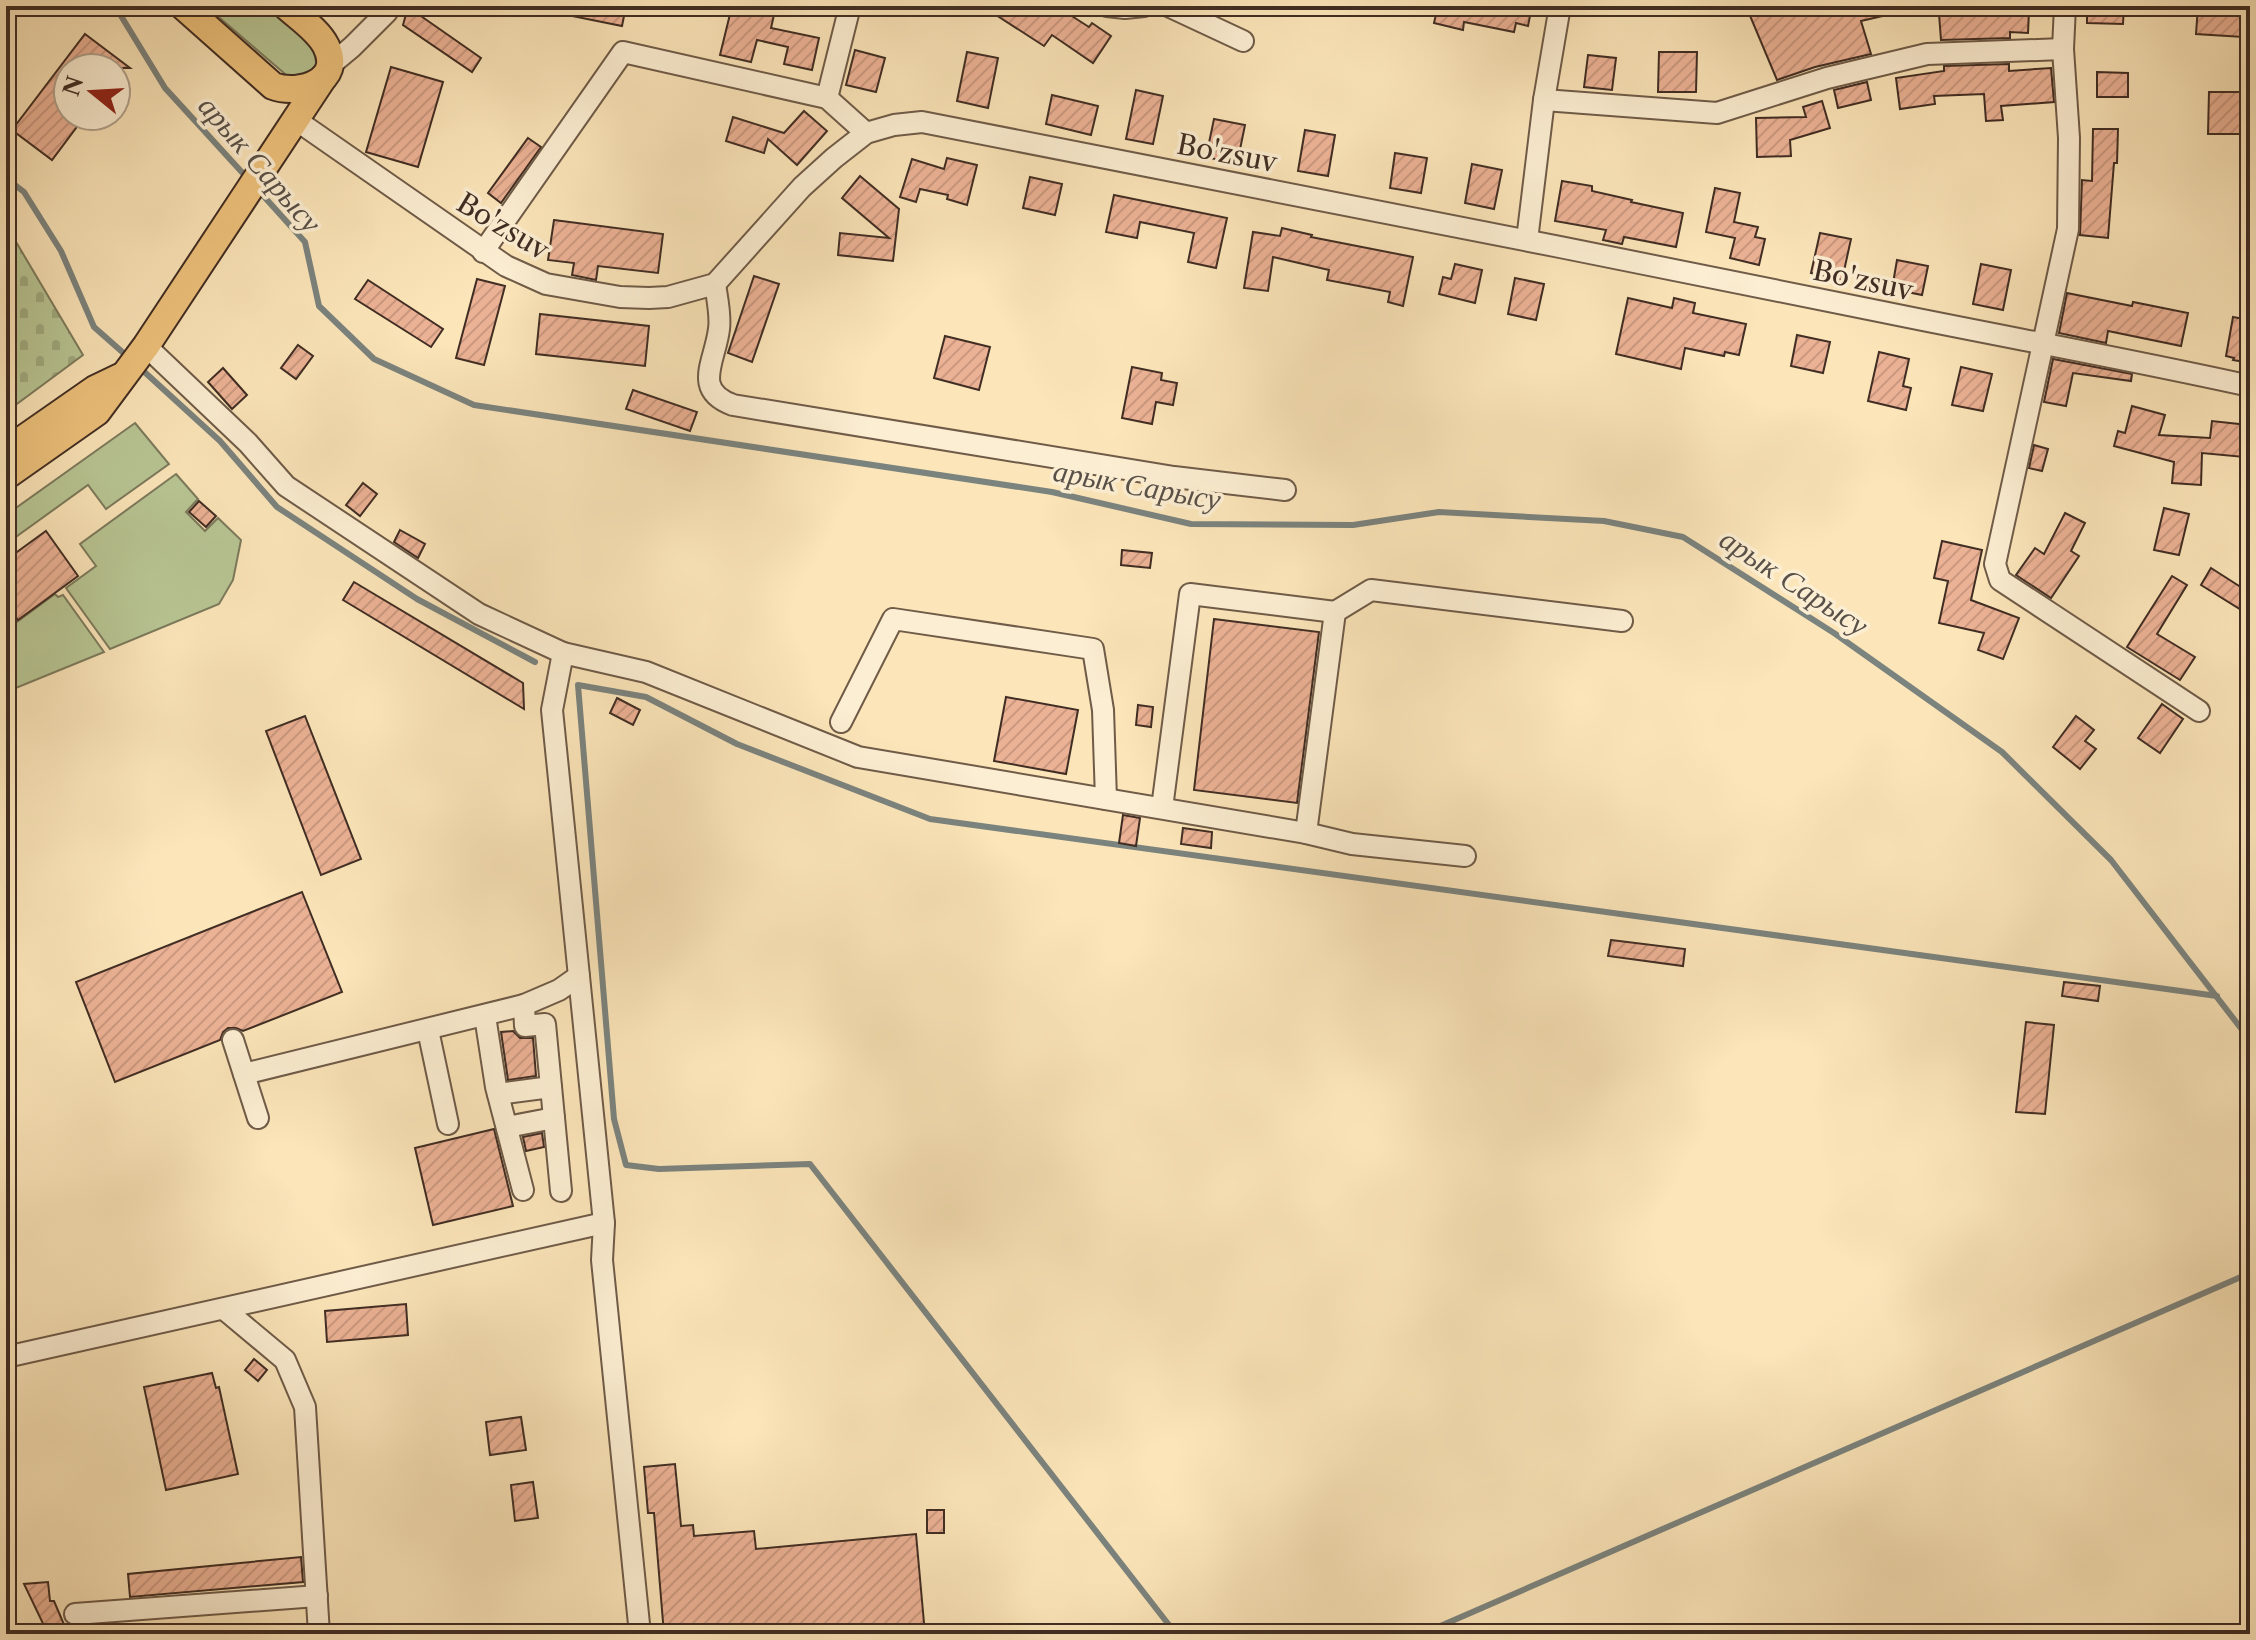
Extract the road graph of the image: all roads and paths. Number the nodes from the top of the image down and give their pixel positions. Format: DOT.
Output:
graph roads {
  1 [pos="183,6"];
  2 [pos="286,6"];
  3 [pos="389,6"];
  4 [pos="850,6"];
  5 [pos="1107,6"];
  6 [pos="1144,6"];
  7 [pos="1168,6"];
  8 [pos="1560,6"];
  9 [pos="2065,6"];
  10 [pos="1243,41"];
  11 [pos="2063,49"];
  12 [pos="326,73"];
  13 [pos="273,86"];
  14 [pos="827,98"];
  15 [pos="1544,100"];
  16 [pos="296,120"];
  17 [pos="866,133"];
  18 [pos="275,151"];
  19 [pos="1527,240"];
  20 [pos="483,252"];
  21 [pos="715,284"];
  22 [pos="2043,345"];
  23 [pos="134,362"];
  24 [pos="2250,386"];
  25 [pos="6,451"];
  26 [pos="6,476"];
  27 [pos="1285,490"];
  28 [pos="1335,612"];
  29 [pos="1622,621"];
  30 [pos="563,653"];
  31 [pos="2199,711"];
  32 [pos="841,722"];
  33 [pos="1106,799"];
  34 [pos="1162,808"];
  35 [pos="1306,833"];
  36 [pos="1465,856"];
  37 [pos="579,976"];
  38 [pos="524,1005"];
  39 [pos="485,1016"];
  40 [pos="428,1030"];
  41 [pos="233,1040"];
  42 [pos="244,1074"];
  43 [pos="551,1087"];
  44 [pos="498,1094"];
  45 [pos="258,1118"];
  46 [pos="554,1118"];
  47 [pos="448,1124"];
  48 [pos="507,1127"];
  49 [pos="523,1190"];
  50 [pos="561,1191"];
  51 [pos="604,1223"];
  52 [pos="224,1309"];
  53 [pos="6,1357"];
  54 [pos="317,1596"];
  55 [pos="75,1614"];
  56 [pos="319,1634"];
  57 [pos="640,1634"];
  1 -- 13 [label="main road"];
  2 -- 12 [label="main road"];
  3 -- 12 [label="street"];
  4 -- 14 [label="street"];
  5 -- 6 [label="street"];
  7 -- 10 [label="street"];
  8 -- 15 [label="street"];
  9 -- 11 [label="street"];
  11 -- 15 [label="street"];
  11 -- 22 [label="street"];
  12 -- 13 [label="main road"];
  12 -- 16 [label="main road"];
  13 -- 18 [label="main road"];
  14 -- 17 [label="street"];
  14 -- 20 [label="street"];
  15 -- 19 [label="street"];
  16 -- 18 [label="main road"];
  16 -- 20 [label="street, Bo'zsuv"];
  17 -- 19 [label="street, Bo'zsuv"];
  17 -- 21 [label="street, Bo'zsuv"];
  18 -- 23 [label="main road"];
  19 -- 22 [label="street, Bo'zsuv"];
  20 -- 21 [label="street, Bo'zsuv"];
  21 -- 27 [label="street"];
  22 -- 24 [label="street, Bo'zsuv"];
  22 -- 31 [label="street"];
  23 -- 25 [label="main road"];
  23 -- 26 [label="main road"];
  23 -- 30 [label="street"];
  28 -- 29 [label="street"];
  28 -- 34 [label="street"];
  28 -- 35 [label="street"];
  30 -- 33 [label="street"];
  30 -- 37 [label="street"];
  32 -- 33 [label="street"];
  33 -- 34 [label="street"];
  34 -- 35 [label="street"];
  35 -- 36 [label="street"];
  37 -- 38 [label="street"];
  37 -- 51 [label="street"];
  38 -- 39 [label="street"];
  38 -- 43 [label="street"];
  39 -- 40 [label="street"];
  39 -- 44 [label="street"];
  40 -- 42 [label="street"];
  40 -- 47 [label="street"];
  41 -- 42 [label="street"];
  42 -- 45 [label="street"];
  43 -- 44 [label="street"];
  43 -- 46 [label="street"];
  44 -- 48 [label="street"];
  46 -- 48 [label="street"];
  46 -- 50 [label="street"];
  48 -- 49 [label="street"];
  51 -- 52 [label="street"];
  51 -- 57 [label="street"];
  52 -- 53 [label="street"];
  52 -- 54 [label="street"];
  54 -- 55 [label="street"];
  54 -- 56 [label="street"];
}
